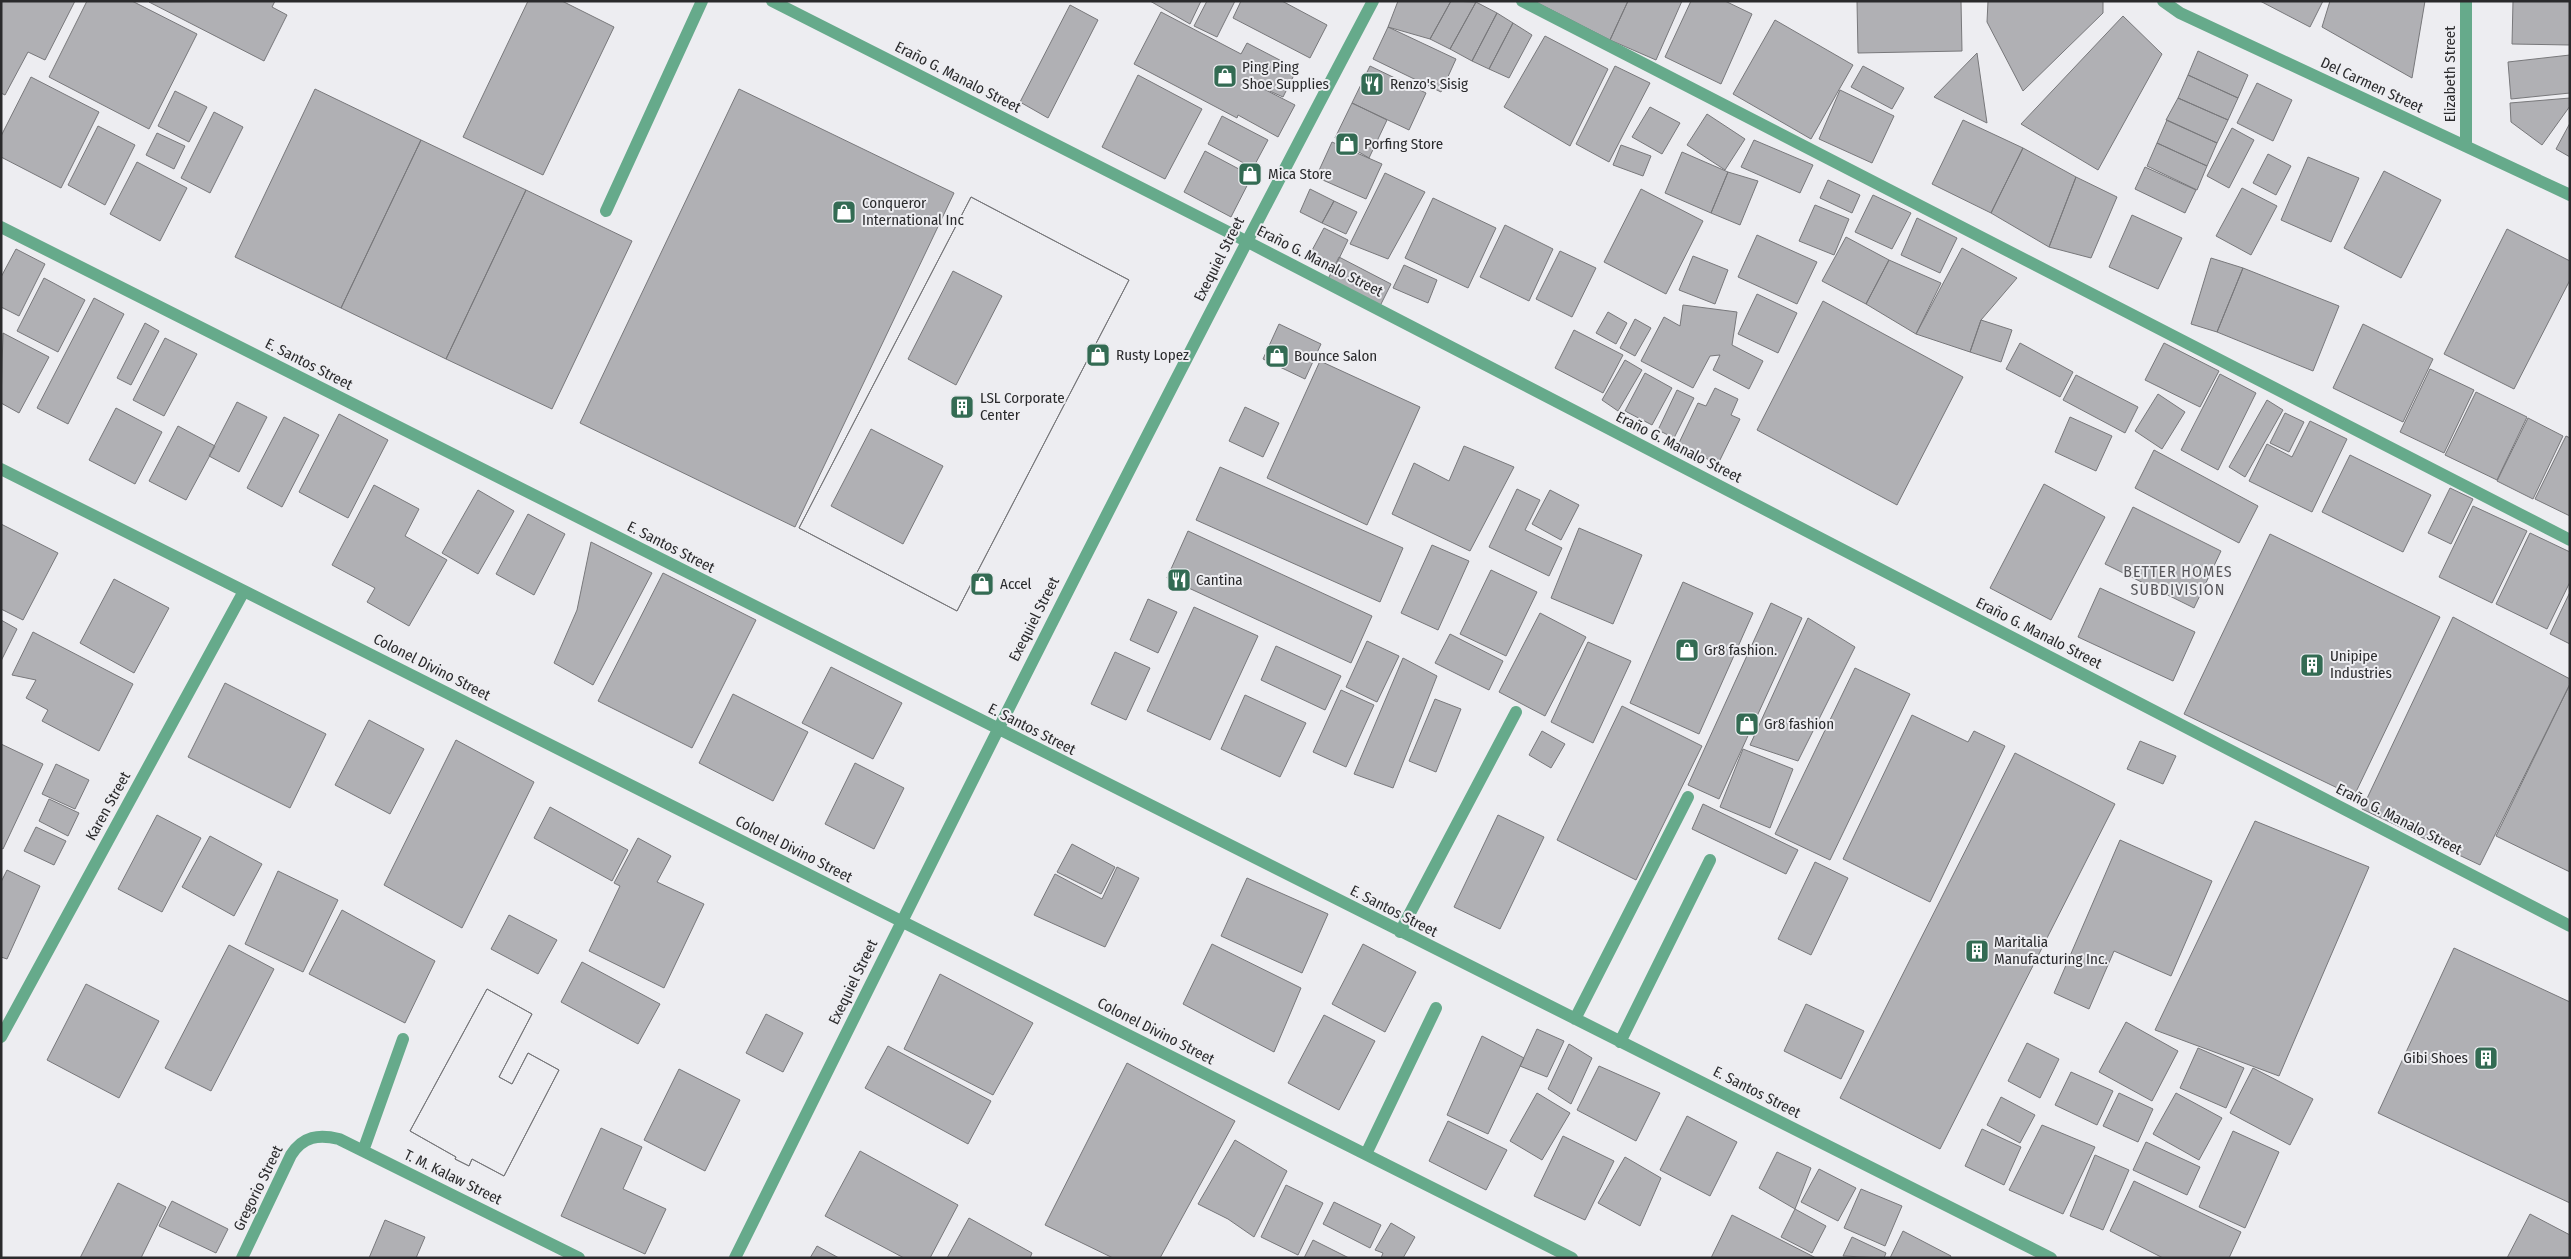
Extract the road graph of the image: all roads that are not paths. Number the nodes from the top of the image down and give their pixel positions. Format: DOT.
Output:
graph roads {
  1 [pos="702,1"];
  2 [pos="772,1"];
  3 [pos="1373,1"];
  4 [pos="1522,1"];
  5 [pos="2163,1"];
  6 [pos="2466,1"];
  7 [pos="2466,146"];
  8 [pos="2570,195"];
  9 [pos="606,211"];
  10 [pos="1,227"];
  11 [pos="1246,241"];
  12 [pos="1,470"];
  13 [pos="2570,540"];
  14 [pos="244,591"];
  15 [pos="1516,712"];
  16 [pos="996,729"];
  17 [pos="1688,797"];
  18 [pos="1710,860"];
  19 [pos="901,921"];
  20 [pos="2570,926"];
  21 [pos="1400,932"];
  22 [pos="1436,1008"];
  23 [pos="1574,1019"];
  24 [pos="1,1037"];
  25 [pos="403,1039"];
  26 [pos="1620,1042"];
  27 [pos="310,1138"];
  28 [pos="363,1150"];
  29 [pos="1366,1154"];
  30 [pos="242,1258"];
  31 [pos="579,1258"];
  32 [pos="735,1258"];
  33 [pos="1572,1258"];
  34 [pos="2050,1258"];
  1 -- 9 [label="street"];
  2 -- 11 [label="street, Eraño G. Manalo Street"];
  3 -- 11 [label="street, Exequiel Street"];
  4 -- 13 [label="street"];
  5 -- 7 [label="street, Del Carmen Street"];
  6 -- 7 [label="street, Elizabeth Street"];
  7 -- 8 [label="street, Del Carmen Street"];
  10 -- 16 [label="street, E. Santos Street"];
  11 -- 16 [label="street, Exequiel Street"];
  11 -- 20 [label="street, Eraño G. Manalo Street"];
  12 -- 14 [label="street, Colonel Divino Street"];
  14 -- 19 [label="street, Colonel Divino Street"];
  14 -- 24 [label="street, Karen Street"];
  15 -- 21 [label="street"];
  16 -- 19 [label="street, Exequiel Street"];
  16 -- 21 [label="street, E. Santos Street"];
  17 -- 23 [label="street"];
  18 -- 26 [label="street"];
  19 -- 29 [label="street, Colonel Divino Street"];
  19 -- 32 [label="street, Exequiel Street"];
  21 -- 23 [label="street, E. Santos Street"];
  22 -- 29 [label="street"];
  23 -- 26 [label="street, E. Santos Street"];
  25 -- 28 [label="street"];
  26 -- 34 [label="street, E. Santos Street"];
  27 -- 28 [label="street, T. M. Kalaw Street"];
  27 -- 30 [label="street, Gregorio Street"];
  28 -- 31 [label="street, T. M. Kalaw Street"];
  29 -- 33 [label="street, Colonel Divino Street"];
}
